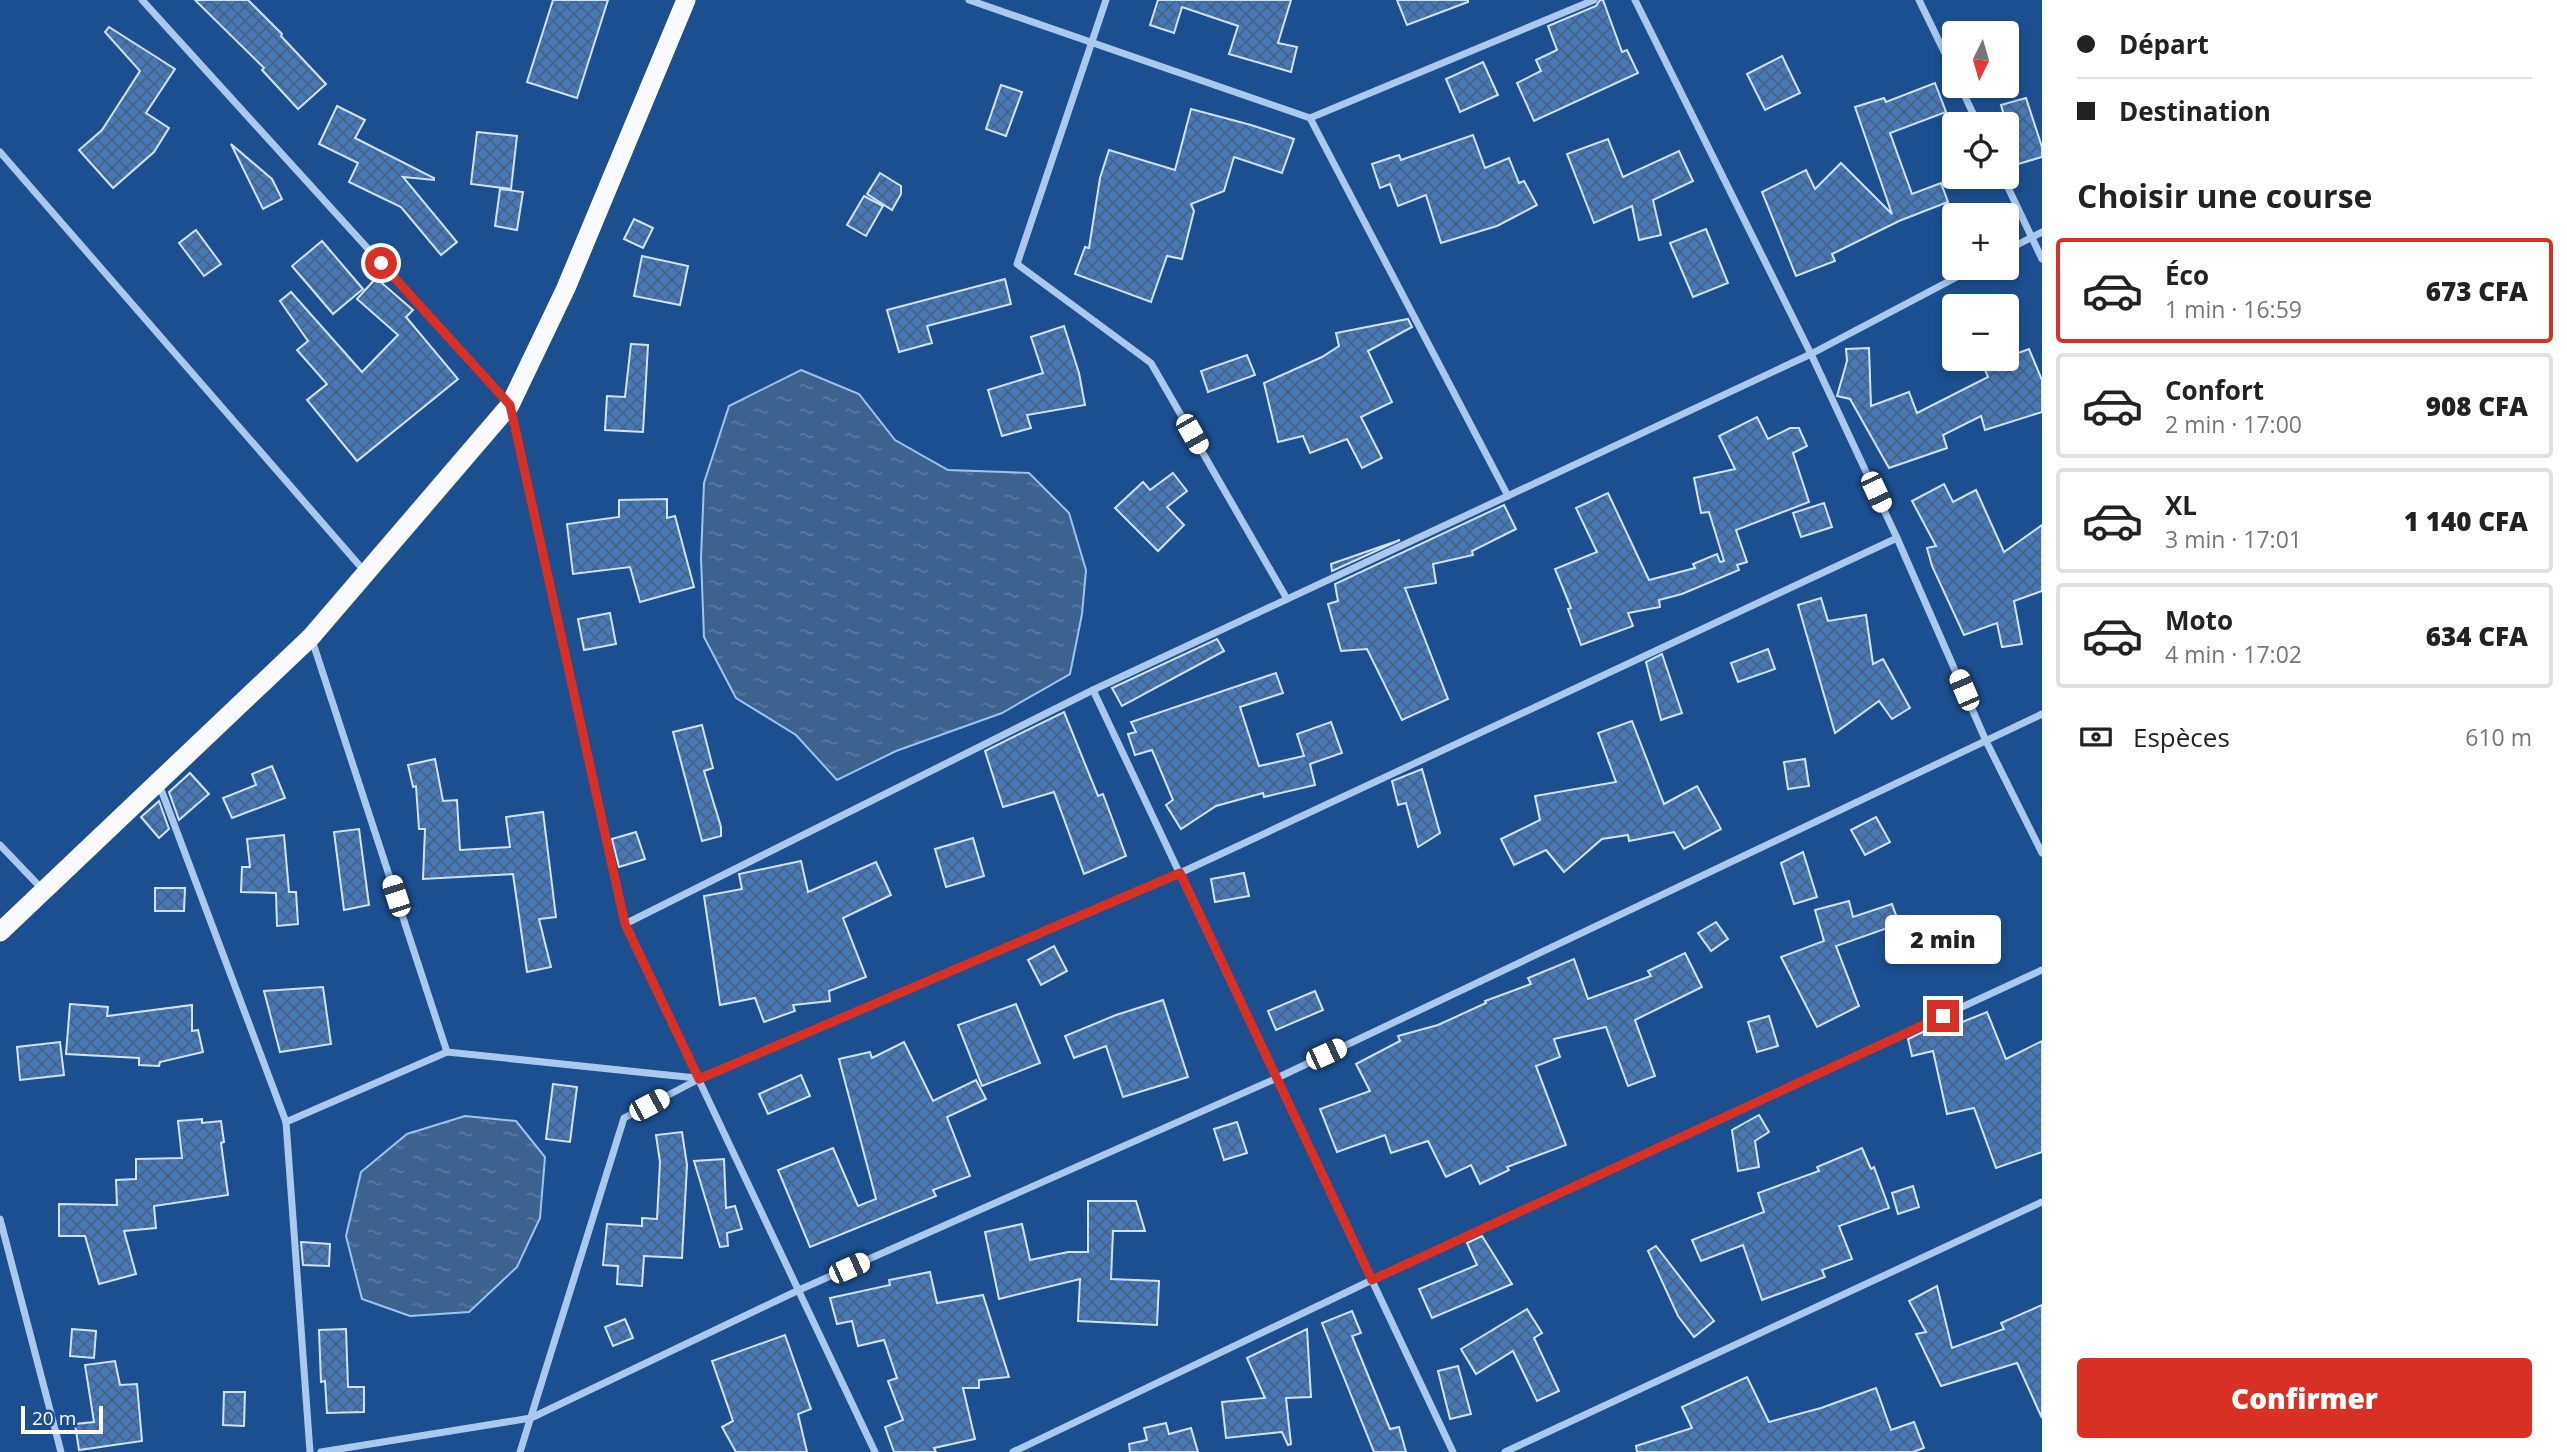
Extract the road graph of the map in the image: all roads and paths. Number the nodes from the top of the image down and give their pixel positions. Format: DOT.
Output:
graph roads {
  1 [pos="142,0"];
  2 [pos="686,0"];
  3 [pos="969,0"];
  4 [pos="1106,0"];
  5 [pos="1594,0"];
  6 [pos="1635,0"];
  7 [pos="1919,0"];
  8 [pos="1091,43"];
  9 [pos="1942,47"];
  10 [pos="1310,118"];
  11 [pos="0,152"];
  12 [pos="2009,189"];
  13 [pos="2042,232"];
  14 [pos="2032,237"];
  15 [pos="2019,244"];
  16 [pos="2042,259"];
  17 [pos="1951,280"];
  18 [pos="1811,354"];
  19 [pos="510,405"];
  20 [pos="1508,496"];
  21 [pos="1897,538"];
  22 [pos="366,574"];
  23 [pos="1287,599"];
  24 [pos="311,637"];
  25 [pos="1093,690"];
  26 [pos="2042,714"];
  27 [pos="1986,741"];
  28 [pos="159,782"];
  29 [pos="0,845"];
  30 [pos="2042,853"];
  31 [pos="1180,873"];
  32 [pos="44,890"];
  33 [pos="625,924"];
  34 [pos="0,932"];
  35 [pos="2042,970"];
  36 [pos="447,1052"];
  37 [pos="1277,1078"];
  38 [pos="699,1079"];
  39 [pos="286,1122"];
  40 [pos="2042,1202"];
  41 [pos="0,1219"];
  42 [pos="1372,1280"];
  43 [pos="799,1290"];
  44 [pos="531,1418"];
  45 [pos="61,1452"];
  46 [pos="310,1452"];
  47 [pos="321,1452"];
  48 [pos="520,1452"];
  49 [pos="876,1452"];
  50 [pos="1013,1452"];
  51 [pos="1453,1452"];
  52 [pos="1505,1452"];
  1 -- 19 [label="street"];
  2 -- 19 [label="highway"];
  3 -- 8 [label="street"];
  4 -- 8 [label="street"];
  5 -- 10 [label="street"];
  6 -- 18 [label="street"];
  7 -- 9 [label="street"];
  8 -- 10 [label="street"];
  8 -- 23 [label="street"];
  10 -- 20 [label="street"];
  11 -- 22 [label="street"];
  12 -- 14 [label="street"];
  13 -- 14 [label="street"];
  14 -- 15 [label="street"];
  14 -- 16 [label="street"];
  17 -- 18 [label="street"];
  18 -- 20 [label="street"];
  18 -- 21 [label="street"];
  19 -- 22 [label="highway"];
  19 -- 33 [label="street"];
  20 -- 23 [label="street"];
  21 -- 27 [label="street"];
  21 -- 31 [label="street"];
  22 -- 24 [label="highway"];
  23 -- 25 [label="street"];
  24 -- 28 [label="highway"];
  24 -- 36 [label="street"];
  25 -- 31 [label="street"];
  25 -- 33 [label="street"];
  26 -- 27 [label="street"];
  27 -- 30 [label="street"];
  27 -- 37 [label="street"];
  28 -- 32 [label="highway"];
  28 -- 39 [label="street"];
  29 -- 32 [label="street"];
  31 -- 37 [label="street"];
  31 -- 38 [label="street"];
  32 -- 34 [label="highway"];
  33 -- 38 [label="street"];
  35 -- 42 [label="street"];
  36 -- 38 [label="street"];
  36 -- 39 [label="street"];
  37 -- 42 [label="street"];
  37 -- 43 [label="street"];
  38 -- 43 [label="street"];
  38 -- 44 [label="street"];
  39 -- 46 [label="street"];
  40 -- 52 [label="street"];
  41 -- 45 [label="street"];
  42 -- 50 [label="street"];
  42 -- 51 [label="street"];
  43 -- 44 [label="street"];
  43 -- 49 [label="street"];
  44 -- 47 [label="street"];
  44 -- 48 [label="street"];
}
